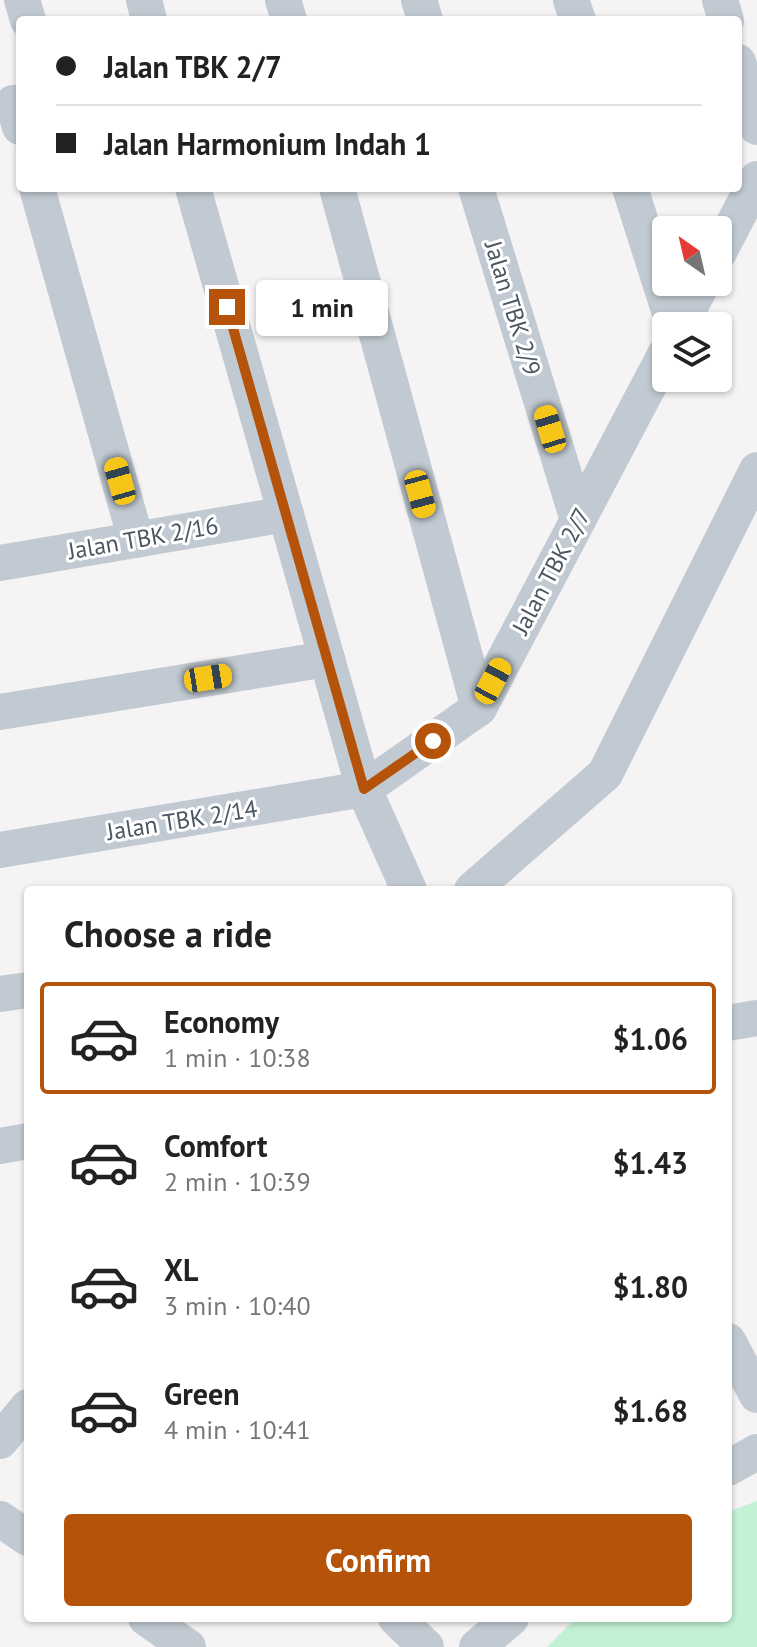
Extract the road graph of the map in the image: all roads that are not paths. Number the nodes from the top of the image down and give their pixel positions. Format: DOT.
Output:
graph roads {
  1 [pos="742,76"];
  2 [pos="757,127"];
  3 [pos="38,192"];
  4 [pos="194,192"];
  5 [pos="338,192"];
  6 [pos="477,192"];
  7 [pos="631,192"];
  8 [pos="754,194"];
  9 [pos="732,231"];
  10 [pos="670,312"];
  11 [pos="652,380"];
  12 [pos="757,470"];
  13 [pos="286,514"];
  14 [pos="578,520"];
  15 [pos="136,540"];
  16 [pos="0,563"];
  17 [pos="327,659"];
  18 [pos="479,708"];
  19 [pos="0,712"];
  20 [pos="364,789"];
  21 [pos="0,850"];
  22 [pos="407,886"];
  23 [pos="477,886"];
  24 [pos="24,991"];
  25 [pos="0,994"];
  26 [pos="757,1018"];
  27 [pos="732,1022"];
  28 [pos="24,1142"];
  29 [pos="0,1146"];
  30 [pos="732,1348"];
  31 [pos="757,1395"];
  32 [pos="24,1412"];
  33 [pos="0,1441"];
  34 [pos="757,1452"];
  35 [pos="732,1466"];
  36 [pos="0,1519"];
  37 [pos="24,1535"];
  38 [pos="152,1622"];
  39 [pos="400,1622"];
  40 [pos="506,1622"];
  41 [pos="188,1647"];
  42 [pos="426,1647"];
  43 [pos="477,1647"];
  1 -- 2 [label="street"];
  3 -- 15 [label="street"];
  4 -- 13 [label="street"];
  5 -- 18 [label="street"];
  6 -- 14 [label="street, Jalan TBK 2/9"];
  7 -- 10 [label="street"];
  8 -- 9 [label="street"];
  11 -- 14 [label="street, Jalan TBK 2/7"];
  12 -- 23 [label="street"];
  13 -- 15 [label="street, Jalan TBK 2/16"];
  13 -- 17 [label="street"];
  14 -- 18 [label="street, Jalan TBK 2/7"];
  15 -- 16 [label="street, Jalan TBK 2/16"];
  17 -- 19 [label="street"];
  17 -- 20 [label="street"];
  18 -- 20 [label="street, Jalan TBK 2/7"];
  20 -- 21 [label="street, Jalan TBK 2/14"];
  20 -- 22 [label="street"];
  24 -- 25 [label="street"];
  26 -- 27 [label="street"];
  28 -- 29 [label="street"];
  30 -- 31 [label="street"];
  32 -- 33 [label="street"];
  34 -- 35 [label="street"];
  36 -- 37 [label="street"];
  38 -- 41 [label="street"];
  39 -- 42 [label="street"];
  40 -- 43 [label="street"];
}
